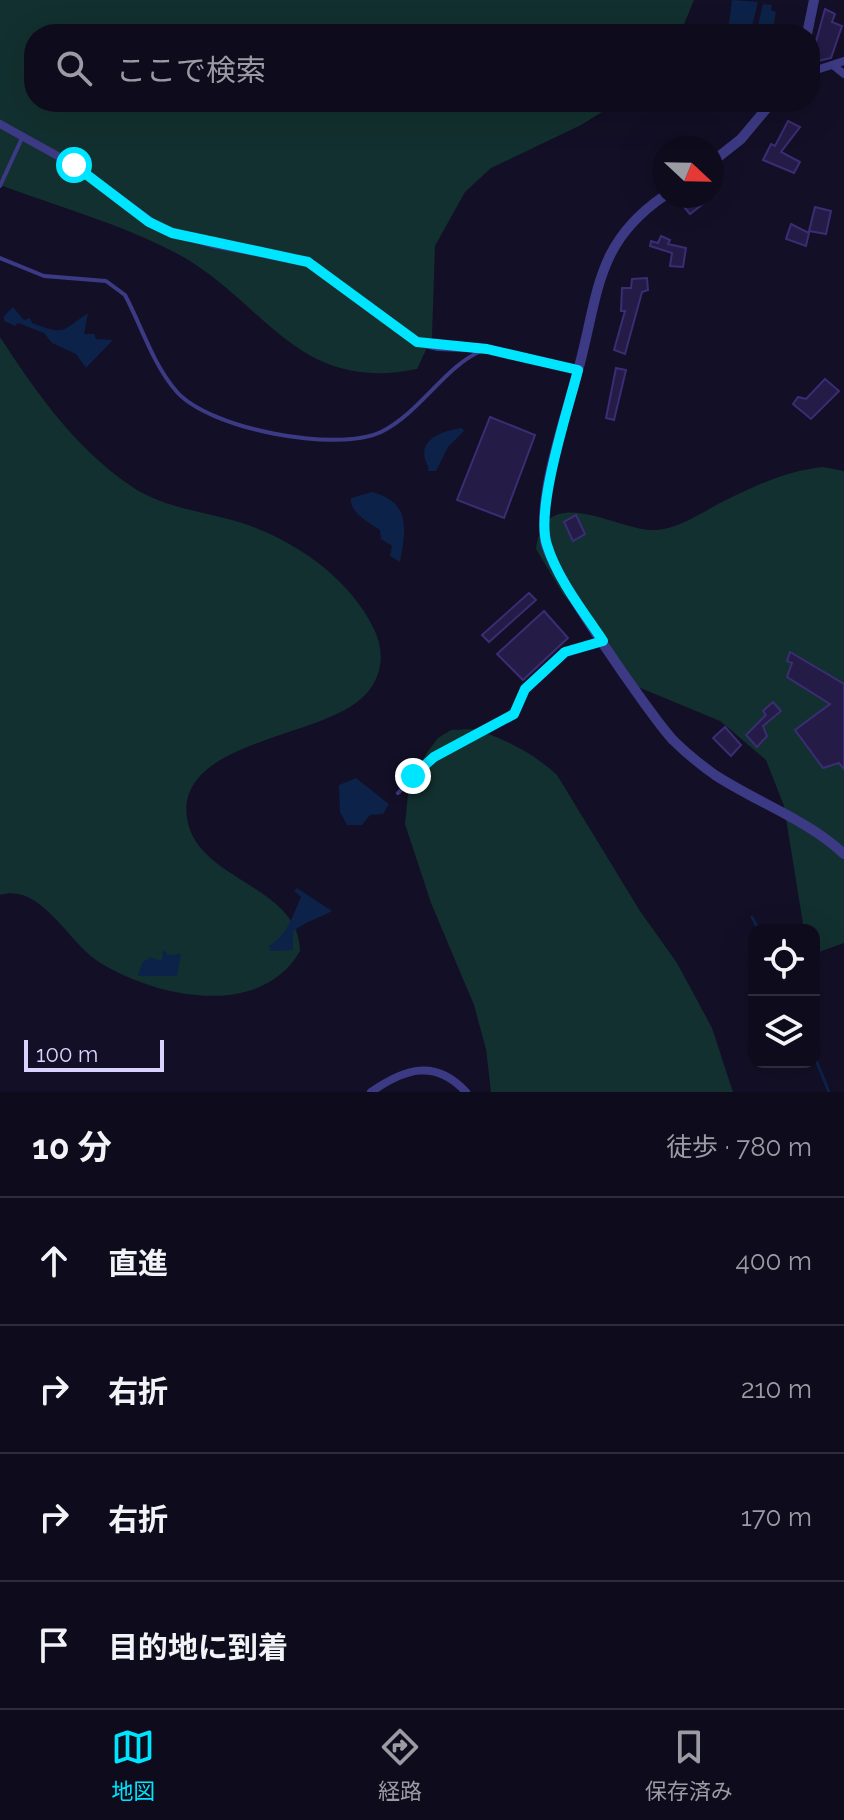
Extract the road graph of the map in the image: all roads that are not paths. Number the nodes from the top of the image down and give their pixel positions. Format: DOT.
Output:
graph roads {
  1 [pos="814,0"];
  2 [pos="809,24"];
  3 [pos="844,61"];
  4 [pos="834,66"];
  5 [pos="820,70"];
  6 [pos="844,74"];
  7 [pos="764,112"];
  8 [pos="0,124"];
  9 [pos="24,134"];
  10 [pos="724,152"];
  11 [pos="0,186"];
  12 [pos="652,206"];
  13 [pos="0,258"];
  14 [pos="487,349"];
  15 [pos="578,370"];
  16 [pos="603,641"];
  17 [pos="398,793"];
  18 [pos="844,854"];
  19 [pos="371,1092"];
  20 [pos="466,1092"];
  1 -- 2 [label="street"];
  3 -- 4 [label="street"];
  4 -- 5 [label="street"];
  4 -- 6 [label="street"];
  7 -- 10 [label="street"];
  8 -- 9 [label="street"];
  9 -- 11 [label="lane"];
  9 -- 14 [label="street"];
  12 -- 15 [label="street"];
  13 -- 14 [label="lane"];
  14 -- 15 [label="street"];
  15 -- 16 [label="street"];
  16 -- 17 [label="lane"];
  16 -- 18 [label="street"];
  19 -- 20 [label="street"];
}
